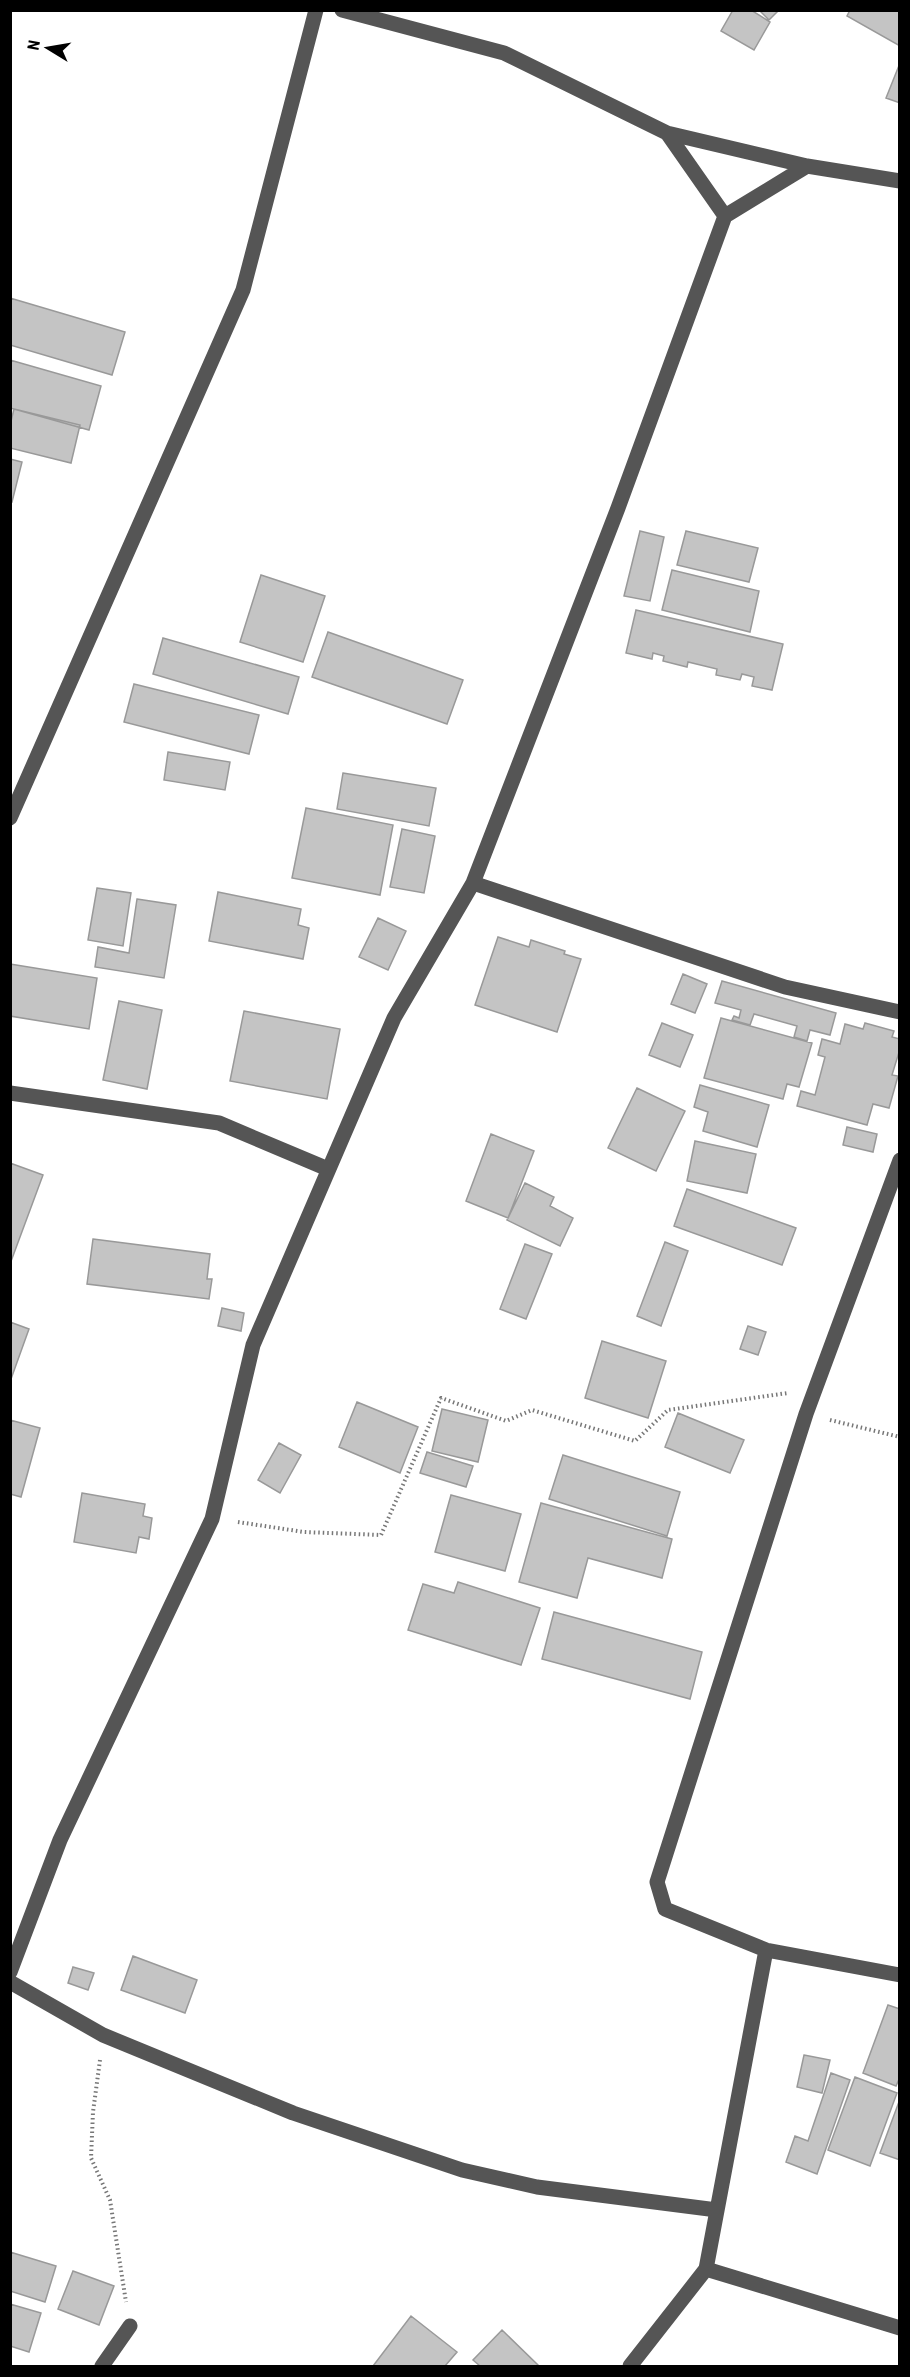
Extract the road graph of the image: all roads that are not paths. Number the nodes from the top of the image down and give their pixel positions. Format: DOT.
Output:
graph roads {
  1 [pos="316,10"];
  2 [pos="342,10"];
  3 [pos="667,133"];
  4 [pos="807,166"];
  5 [pos="900,181"];
  6 [pos="725,216"];
  7 [pos="10,818"];
  8 [pos="473,883"];
  9 [pos="900,1012"];
  10 [pos="10,1093"];
  11 [pos="900,1160"];
  12 [pos="328,1169"];
  13 [pos="766,1950"];
  14 [pos="10,1972"];
  15 [pos="900,1975"];
  16 [pos="10,1982"];
  17 [pos="717,2210"];
  18 [pos="706,2269"];
  19 [pos="130,2326"];
  20 [pos="900,2328"];
  21 [pos="102,2367"];
  22 [pos="630,2367"];
  1 -- 7 [label="street"];
  2 -- 3 [label="street"];
  3 -- 4 [label="street"];
  3 -- 6 [label="street"];
  4 -- 5 [label="street"];
  4 -- 6 [label="street"];
  6 -- 8 [label="street"];
  8 -- 9 [label="street"];
  8 -- 12 [label="street"];
  10 -- 12 [label="street"];
  11 -- 13 [label="street"];
  12 -- 14 [label="street"];
  13 -- 15 [label="street"];
  13 -- 17 [label="street"];
  16 -- 17 [label="street"];
  17 -- 18 [label="street"];
  18 -- 20 [label="street"];
  18 -- 22 [label="street"];
  19 -- 21 [label="street"];
}
